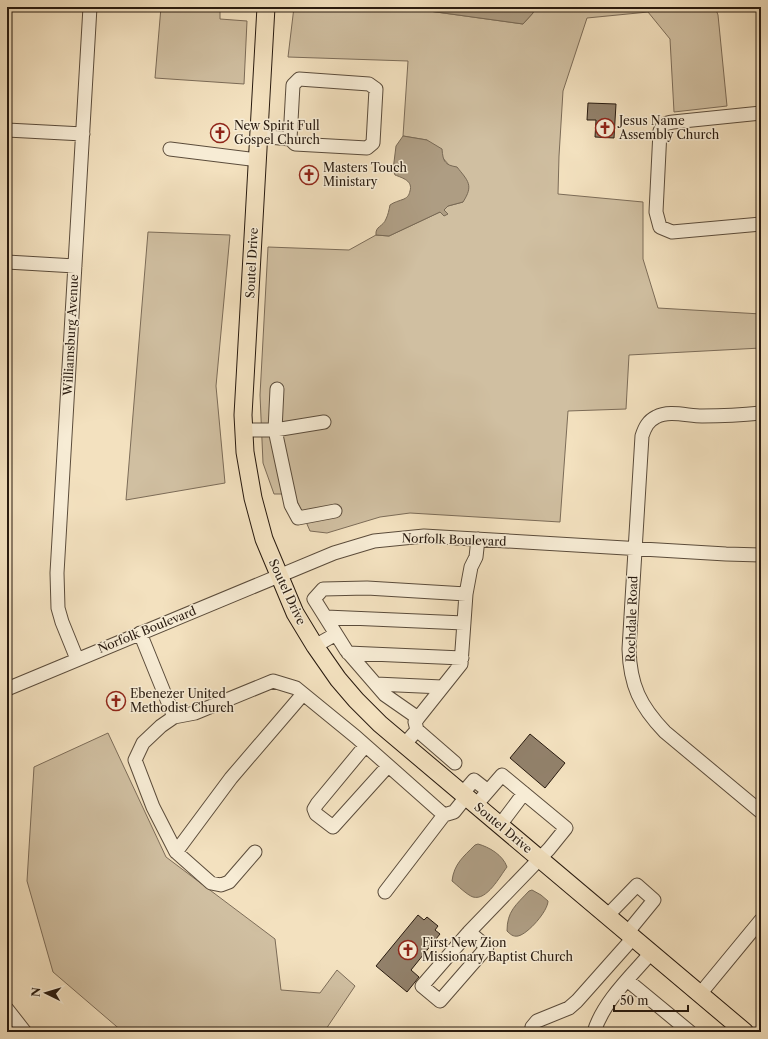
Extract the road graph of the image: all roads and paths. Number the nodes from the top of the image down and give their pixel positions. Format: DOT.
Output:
graph roads {
  1 [pos="90,7"];
  2 [pos="266,7"];
  3 [pos="761,113"];
  4 [pos="7,130"];
  5 [pos="84,134"];
  6 [pos="259,136"];
  7 [pos="290,139"];
  8 [pos="170,149"];
  9 [pos="258,160"];
  10 [pos="761,224"];
  11 [pos="7,262"];
  12 [pos="75,266"];
  13 [pos="277,389"];
  14 [pos="761,413"];
  15 [pos="324,422"];
  16 [pos="245,430"];
  17 [pos="275,430"];
  18 [pos="335,512"];
  19 [pos="478,539"];
  20 [pos="636,549"];
  21 [pos="761,555"];
  22 [pos="278,575"];
  23 [pos="466,594"];
  24 [pos="326,617"];
  25 [pos="464,623"];
  26 [pos="140,633"];
  27 [pos="336,634"];
  28 [pos="315,646"];
  29 [pos="348,653"];
  30 [pos="462,658"];
  31 [pos="76,659"];
  32 [pos="376,684"];
  33 [pos="442,687"];
  34 [pos="7,688"];
  35 [pos="303,694"];
  36 [pos="174,717"];
  37 [pos="417,724"];
  38 [pos="404,745"];
  39 [pos="365,746"];
  40 [pos="456,763"];
  41 [pos="388,766"];
  42 [pos="488,791"];
  43 [pos="524,793"];
  44 [pos="468,799"];
  45 [pos="761,812"];
  46 [pos="444,815"];
  47 [pos="500,826"];
  48 [pos="176,852"];
  49 [pos="255,852"];
  50 [pos="540,859"];
  51 [pos="386,892"];
  52 [pos="607,916"];
  53 [pos="761,920"];
  54 [pos="469,932"];
  55 [pos="630,935"];
  56 [pos="651,953"];
  57 [pos="627,980"];
  58 [pos="700,994"];
  59 [pos="7,1010"];
  60 [pos="25,1032"];
  61 [pos="530,1032"];
  62 [pos="594,1032"];
  63 [pos="690,1032"];
  64 [pos="745,1032"];
  1 -- 5 [label="street, Williamsburg Avenue"];
  2 -- 6 [label="main road, Soutel Drive"];
  3 -- 10 [label="street"];
  4 -- 5 [label="street"];
  5 -- 12 [label="street, Williamsburg Avenue"];
  6 -- 7 [label="street"];
  6 -- 9 [label="main road, Soutel Drive"];
  7 -- 7 [label="street"];
  8 -- 9 [label="street"];
  9 -- 16 [label="main road, Soutel Drive"];
  11 -- 12 [label="street"];
  12 -- 31 [label="street, Williamsburg Avenue"];
  13 -- 17 [label="street"];
  14 -- 20 [label="street, Rochdale Road"];
  15 -- 17 [label="street"];
  16 -- 17 [label="street"];
  16 -- 22 [label="main road, Soutel Drive"];
  17 -- 18 [label="street"];
  19 -- 20 [label="street, Norfolk Boulevard"];
  19 -- 22 [label="street, Norfolk Boulevard"];
  19 -- 23 [label="street"];
  20 -- 21 [label="street, Norfolk Boulevard"];
  20 -- 45 [label="street, Rochdale Road"];
  22 -- 26 [label="street, Norfolk Boulevard"];
  22 -- 28 [label="main road, Soutel Drive"];
  23 -- 24 [label="street"];
  23 -- 25 [label="street"];
  24 -- 25 [label="street"];
  24 -- 27 [label="street"];
  25 -- 30 [label="street"];
  26 -- 31 [label="street, Norfolk Boulevard"];
  26 -- 36 [label="street"];
  27 -- 28 [label="street"];
  27 -- 29 [label="street"];
  28 -- 38 [label="main road, Soutel Drive"];
  29 -- 30 [label="street"];
  29 -- 32 [label="street"];
  30 -- 33 [label="street"];
  31 -- 34 [label="street, Norfolk Boulevard"];
  32 -- 33 [label="street"];
  32 -- 37 [label="street"];
  33 -- 37 [label="street"];
  35 -- 36 [label="street"];
  35 -- 39 [label="street"];
  35 -- 48 [label="street"];
  36 -- 48 [label="street"];
  37 -- 38 [label="street"];
  37 -- 40 [label="street"];
  38 -- 44 [label="main road, Soutel Drive"];
  39 -- 41 [label="street"];
  39 -- 41 [label="street"];
  41 -- 46 [label="street"];
  42 -- 43 [label="street"];
  42 -- 44 [label="street"];
  42 -- 44 [label="street"];
  43 -- 47 [label="street"];
  43 -- 50 [label="street"];
  44 -- 46 [label="street"];
  44 -- 47 [label="main road, Soutel Drive"];
  46 -- 51 [label="street"];
  47 -- 50 [label="main road, Soutel Drive"];
  48 -- 49 [label="street"];
  50 -- 52 [label="main road, Soutel Drive"];
  50 -- 54 [label="street"];
  52 -- 55 [label="main road, Soutel Drive"];
  52 -- 55 [label="street"];
  53 -- 58 [label="street"];
  54 -- 54 [label="street"];
  55 -- 56 [label="main road, Soutel Drive"];
  55 -- 61 [label="street"];
  56 -- 57 [label="street"];
  56 -- 58 [label="main road, Soutel Drive"];
  57 -- 62 [label="street"];
  57 -- 63 [label="street"];
  58 -- 64 [label="main road, Soutel Drive"];
  59 -- 60 [label="street"];
}
